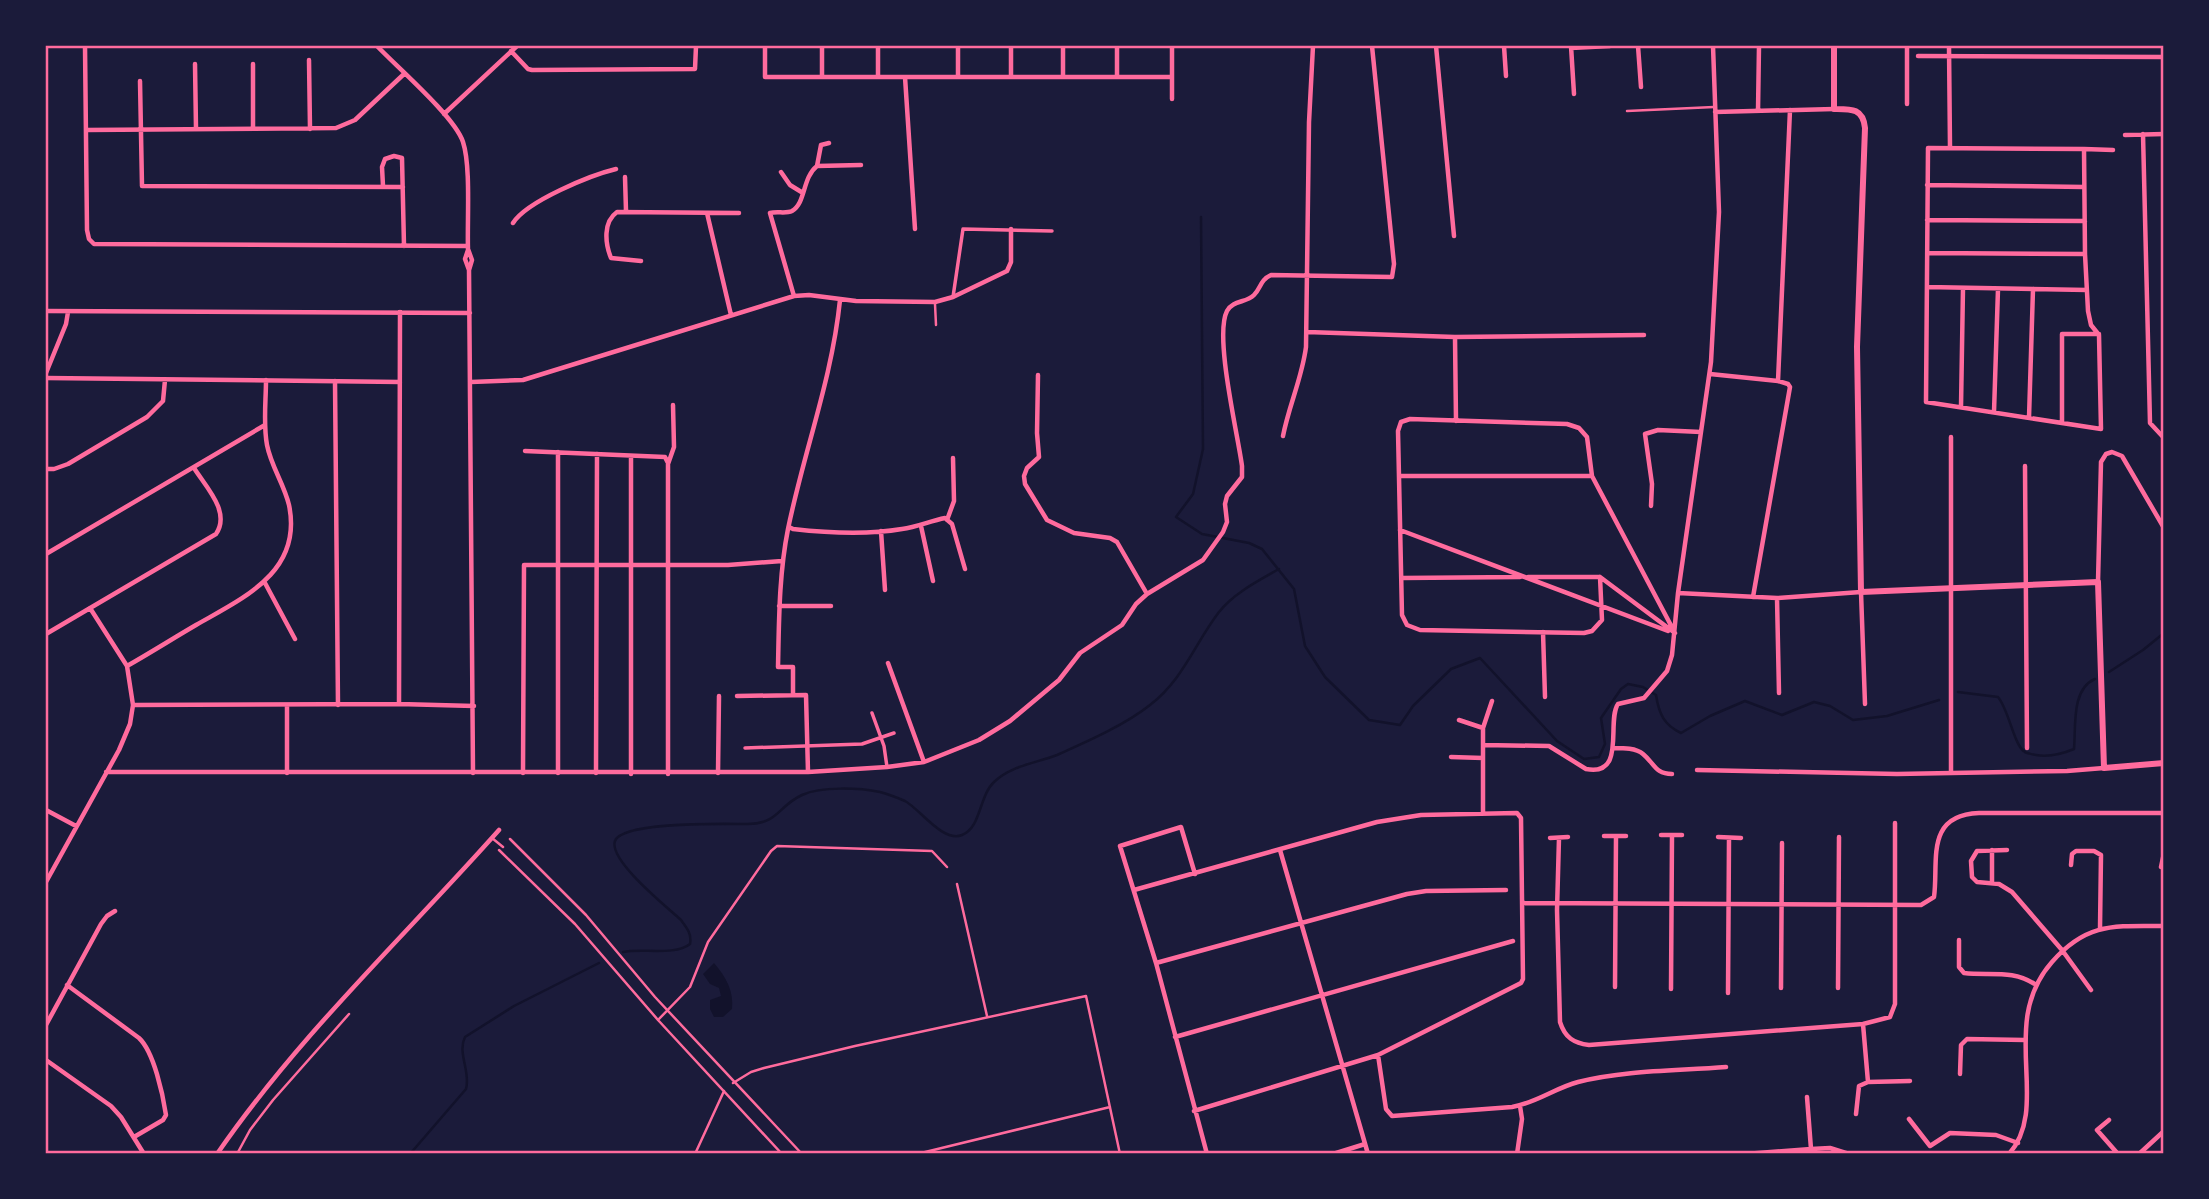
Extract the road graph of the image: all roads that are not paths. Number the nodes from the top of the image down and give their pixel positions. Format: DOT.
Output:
graph roads {
  1 [pos="85,46"];
  2 [pos="377,46"];
  3 [pos="517,46"];
  4 [pos="696,46"];
  5 [pos="765,46"];
  6 [pos="822,46"];
  7 [pos="878,46"];
  8 [pos="958,46"];
  9 [pos="1011,46"];
  10 [pos="1063,46"];
  11 [pos="1117,46"];
  12 [pos="1172,46"];
  13 [pos="1313,46"];
  14 [pos="1372,46"];
  15 [pos="1436,46"];
  16 [pos="1504,46"];
  17 [pos="1610,46"];
  18 [pos="1638,46"];
  19 [pos="1713,46"];
  20 [pos="1759,46"];
  21 [pos="1835,46"];
  22 [pos="1907,46"];
  23 [pos="1950,46"];
  24 [pos="1571,47"];
  25 [pos="511,51"];
  26 [pos="1918,56"];
  27 [pos="1949,57"];
  28 [pos="2164,57"];
  29 [pos="309,61"];
  30 [pos="195,64"];
  31 [pos="253,64"];
  32 [pos="404,74"];
  33 [pos="822,76"];
  34 [pos="1506,76"];
  35 [pos="878,77"];
  36 [pos="905,77"];
  37 [pos="958,77"];
  38 [pos="1011,77"];
  39 [pos="1063,77"];
  40 [pos="1117,77"];
  41 [pos="1172,77"];
  42 [pos="140,81"];
  43 [pos="1641,87"];
  44 [pos="1574,94"];
  45 [pos="1172,99"];
  46 [pos="1908,104"];
  47 [pos="1714,109"];
  48 [pos="1834,109"];
  49 [pos="1790,110"];
  50 [pos="1628,111"];
  51 [pos="1758,111"];
  52 [pos="444,114"];
  53 [pos="86,130"];
  54 [pos="142,130"];
  55 [pos="196,130"];
  56 [pos="253,130"];
  57 [pos="310,130"];
  58 [pos="2143,134"];
  59 [pos="2164,134"];
  60 [pos="2125,135"];
  61 [pos="829,143"];
  62 [pos="1950,148"];
  63 [pos="2084,149"];
  64 [pos="2113,149"];
  65 [pos="861,165"];
  66 [pos="817,166"];
  67 [pos="617,169"];
  68 [pos="781,172"];
  69 [pos="625,177"];
  70 [pos="1927,185"];
  71 [pos="383,186"];
  72 [pos="403,187"];
  73 [pos="2084,187"];
  74 [pos="803,193"];
  75 [pos="626,211"];
  76 [pos="707,213"];
  77 [pos="739,213"];
  78 [pos="1927,220"];
  79 [pos="2085,221"];
  80 [pos="513,222"];
  81 [pos="915,229"];
  82 [pos="1011,229"];
  83 [pos="1052,231"];
  84 [pos="1454,236"];
  85 [pos="404,246"];
  86 [pos="468,247"];
  87 [pos="1927,253"];
  88 [pos="2085,254"];
  89 [pos="641,261"];
  90 [pos="1306,275"];
  91 [pos="1927,287"];
  92 [pos="1963,288"];
  93 [pos="1998,289"];
  94 [pos="2032,289"];
  95 [pos="2087,290"];
  96 [pos="794,296"];
  97 [pos="953,297"];
  98 [pos="840,300"];
  99 [pos="935,302"];
  100 [pos="46,311"];
  101 [pos="68,312"];
  102 [pos="400,312"];
  103 [pos="470,313"];
  104 [pos="731,315"];
  105 [pos="936,325"];
  106 [pos="1307,332"];
  107 [pos="2099,334"];
  108 [pos="1644,335"];
  109 [pos="1455,337"];
  110 [pos="1038,374"];
  111 [pos="1710,374"];
  112 [pos="46,375"];
  113 [pos="165,380"];
  114 [pos="266,380"];
  115 [pos="335,381"];
  116 [pos="1778,381"];
  117 [pos="400,382"];
  118 [pos="471,382"];
  119 [pos="673,405"];
  120 [pos="1961,407"];
  121 [pos="1994,412"];
  122 [pos="2029,418"];
  123 [pos="1456,421"];
  124 [pos="2062,423"];
  125 [pos="265,424"];
  126 [pos="1701,432"];
  127 [pos="1283,436"];
  128 [pos="1951,437"];
  129 [pos="2164,438"];
  130 [pos="525,451"];
  131 [pos="558,452"];
  132 [pos="597,454"];
  133 [pos="631,456"];
  134 [pos="953,458"];
  135 [pos="668,464"];
  136 [pos="2025,466"];
  137 [pos="194,468"];
  138 [pos="46,469"];
  139 [pos="1399,476"];
  140 [pos="1592,476"];
  141 [pos="1651,506"];
  142 [pos="947,520"];
  143 [pos="921,526"];
  144 [pos="789,527"];
  145 [pos="2164,528"];
  146 [pos="1401,530"];
  147 [pos="881,531"];
  148 [pos="46,554"];
  149 [pos="782,561"];
  150 [pos="558,564"];
  151 [pos="597,565"];
  152 [pos="631,565"];
  153 [pos="668,565"];
  154 [pos="965,569"];
  155 [pos="1600,576"];
  156 [pos="1402,578"];
  157 [pos="933,580"];
  158 [pos="2098,582"];
  159 [pos="265,583"];
  160 [pos="2027,584"];
  161 [pos="1951,588"];
  162 [pos="885,590"];
  163 [pos="1861,592"];
  164 [pos="1678,593"];
  165 [pos="1147,594"];
  166 [pos="1753,597"];
  167 [pos="1777,598"];
  168 [pos="779,606"];
  169 [pos="831,607"];
  170 [pos="90,608"];
  171 [pos="1543,632"];
  172 [pos="1675,633"];
  173 [pos="46,634"];
  174 [pos="295,639"];
  175 [pos="888,663"];
  176 [pos="127,666"];
  177 [pos="1779,692"];
  178 [pos="793,695"];
  179 [pos="719,696"];
  180 [pos="737,696"];
  181 [pos="1545,697"];
  182 [pos="1492,701"];
  183 [pos="399,704"];
  184 [pos="1865,704"];
  185 [pos="133,705"];
  186 [pos="287,705"];
  187 [pos="338,705"];
  188 [pos="474,706"];
  189 [pos="873,713"];
  190 [pos="1459,720"];
  191 [pos="1483,728"];
  192 [pos="894,733"];
  193 [pos="881,738"];
  194 [pos="1483,745"];
  195 [pos="808,747"];
  196 [pos="745,748"];
  197 [pos="1614,748"];
  198 [pos="2027,748"];
  199 [pos="1451,757"];
  200 [pos="1483,758"];
  201 [pos="924,762"];
  202 [pos="2164,763"];
  203 [pos="887,767"];
  204 [pos="2104,768"];
  205 [pos="1697,770"];
  206 [pos="106,772"];
  207 [pos="808,772"];
  208 [pos="1951,772"];
  209 [pos="473,773"];
  210 [pos="287,774"];
  211 [pos="523,774"];
  212 [pos="558,774"];
  213 [pos="596,774"];
  214 [pos="631,774"];
  215 [pos="668,774"];
  216 [pos="718,774"];
  217 [pos="1672,774"];
  218 [pos="46,810"];
  219 [pos="1480,813"];
  220 [pos="2164,813"];
  221 [pos="1895,823"];
  222 [pos="76,826"];
  223 [pos="499,830"];
  224 [pos="1661,835"];
  225 [pos="1672,835"];
  226 [pos="1682,835"];
  227 [pos="1604,836"];
  228 [pos="1616,836"];
  229 [pos="1626,836"];
  230 [pos="1839,837"];
  231 [pos="492,838"];
  232 [pos="1550,838"];
  233 [pos="1559,838"];
  234 [pos="1568,838"];
  235 [pos="1718,838"];
  236 [pos="1729,838"];
  237 [pos="1741,838"];
  238 [pos="510,839"];
  239 [pos="1782,843"];
  240 [pos="1280,850"];
  241 [pos="1992,850"];
  242 [pos="2007,850"];
  243 [pos="2164,853"];
  244 [pos="2071,865"];
  245 [pos="947,867"];
  246 [pos="2161,867"];
  247 [pos="1195,874"];
  248 [pos="46,882"];
  249 [pos="1992,883"];
  250 [pos="957,884"];
  251 [pos="1134,890"];
  252 [pos="1506,890"];
  253 [pos="1522,903"];
  254 [pos="1556,904"];
  255 [pos="1615,904"];
  256 [pos="1672,904"];
  257 [pos="1728,904"];
  258 [pos="1782,904"];
  259 [pos="1838,905"];
  260 [pos="1895,905"];
  261 [pos="115,911"];
  262 [pos="1301,923"];
  263 [pos="2164,926"];
  264 [pos="2100,929"];
  265 [pos="1959,940"];
  266 [pos="1513,941"];
  267 [pos="2062,950"];
  268 [pos="1156,963"];
  269 [pos="66,985"];
  270 [pos="2036,985"];
  271 [pos="1615,987"];
  272 [pos="1781,988"];
  273 [pos="1838,988"];
  274 [pos="1671,989"];
  275 [pos="2091,990"];
  276 [pos="1728,993"];
  277 [pos="1322,995"];
  278 [pos="668,1011"];
  279 [pos="349,1014"];
  280 [pos="987,1016"];
  281 [pos="658,1020"];
  282 [pos="1863,1024"];
  283 [pos="46,1025"];
  284 [pos="1175,1037"];
  285 [pos="2025,1040"];
  286 [pos="1378,1055"];
  287 [pos="46,1060"];
  288 [pos="1343,1067"];
  289 [pos="1726,1067"];
  290 [pos="1960,1074"];
  291 [pos="1910,1081"];
  292 [pos="1868,1082"];
  293 [pos="733,1083"];
  294 [pos="724,1091"];
  295 [pos="1807,1097"];
  296 [pos="1520,1106"];
  297 [pos="1110,1107"];
  298 [pos="1194,1111"];
  299 [pos="1856,1114"];
  300 [pos="1909,1119"];
  301 [pos="2109,1120"];
  302 [pos="2164,1131"];
  303 [pos="134,1137"];
  304 [pos="2018,1143"];
  305 [pos="1365,1144"];
  306 [pos="1811,1149"];
  307 [pos="144,1153"];
  308 [pos="217,1153"];
  309 [pos="237,1153"];
  310 [pos="695,1153"];
  311 [pos="782,1153"];
  312 [pos="802,1153"];
  313 [pos="917,1153"];
  314 [pos="1120,1153"];
  315 [pos="1207,1153"];
  316 [pos="1333,1153"];
  317 [pos="1368,1153"];
  318 [pos="1517,1153"];
  319 [pos="1745,1153"];
  320 [pos="1849,1153"];
  321 [pos="2009,1153"];
  322 [pos="2118,1153"];
  323 [pos="2139,1153"];
  1 -- 53 [label="street"];
  2 -- 32 [label="street"];
  3 -- 25 [label="street"];
  4 -- 25 [label="street"];
  5 -- 33 [label="street"];
  6 -- 33 [label="street"];
  7 -- 35 [label="street"];
  8 -- 37 [label="street"];
  9 -- 38 [label="street"];
  10 -- 39 [label="street"];
  11 -- 40 [label="street"];
  12 -- 41 [label="street"];
  13 -- 90 [label="street"];
  14 -- 90 [label="street"];
  15 -- 84 [label="street"];
  16 -- 34 [label="street"];
  17 -- 24 [label="street"];
  18 -- 43 [label="street"];
  19 -- 47 [label="street"];
  20 -- 51 [label="street"];
  21 -- 48 [label="street"];
  22 -- 46 [label="street"];
  23 -- 27 [label="street"];
  24 -- 44 [label="street"];
  25 -- 52 [label="street"];
  26 -- 27 [label="street"];
  27 -- 28 [label="street"];
  27 -- 62 [label="street"];
  29 -- 57 [label="street"];
  30 -- 55 [label="street"];
  31 -- 56 [label="street"];
  32 -- 52 [label="street"];
  32 -- 57 [label="street"];
  33 -- 35 [label="street"];
  35 -- 36 [label="street"];
  36 -- 37 [label="street"];
  36 -- 81 [label="street"];
  37 -- 38 [label="street"];
  38 -- 39 [label="street"];
  39 -- 40 [label="street"];
  40 -- 41 [label="street"];
  41 -- 45 [label="street"];
  42 -- 54 [label="street"];
  47 -- 50 [label="lane"];
  47 -- 51 [label="street"];
  47 -- 111 [label="street"];
  48 -- 49 [label="street"];
  48 -- 163 [label="street"];
  49 -- 51 [label="street"];
  49 -- 116 [label="street"];
  52 -- 86 [label="street"];
  53 -- 54 [label="street"];
  53 -- 85 [label="street"];
  54 -- 55 [label="street"];
  54 -- 71 [label="street"];
  55 -- 56 [label="street"];
  56 -- 57 [label="street"];
  58 -- 59 [label="street"];
  58 -- 60 [label="street"];
  58 -- 129 [label="street"];
  61 -- 66 [label="street"];
  62 -- 63 [label="street"];
  62 -- 70 [label="street"];
  63 -- 64 [label="street"];
  63 -- 73 [label="street"];
  65 -- 66 [label="street"];
  66 -- 74 [label="street"];
  67 -- 80 [label="street"];
  68 -- 74 [label="street"];
  69 -- 75 [label="street"];
  70 -- 73 [label="street"];
  70 -- 78 [label="street"];
  71 -- 72 [label="street"];
  71 -- 72 [label="street"];
  72 -- 85 [label="street"];
  73 -- 79 [label="street"];
  74 -- 96 [label="street"];
  75 -- 76 [label="street"];
  75 -- 89 [label="street"];
  76 -- 77 [label="street"];
  76 -- 104 [label="street"];
  78 -- 79 [label="street"];
  78 -- 87 [label="street"];
  79 -- 88 [label="street"];
  82 -- 83 [label="street"];
  82 -- 97 [label="street"];
  82 -- 97 [label="street"];
  85 -- 86 [label="street"];
  86 -- 103 [label="street"];
  87 -- 88 [label="street"];
  87 -- 91 [label="street"];
  88 -- 95 [label="street"];
  90 -- 106 [label="street"];
  90 -- 165 [label="street"];
  91 -- 92 [label="street"];
  91 -- 120 [label="street"];
  92 -- 93 [label="street"];
  92 -- 120 [label="street"];
  93 -- 94 [label="street"];
  93 -- 121 [label="street"];
  94 -- 95 [label="street"];
  94 -- 122 [label="street"];
  95 -- 107 [label="street"];
  96 -- 98 [label="street"];
  96 -- 104 [label="street"];
  97 -- 99 [label="street"];
  98 -- 99 [label="street"];
  98 -- 144 [label="street"];
  99 -- 105 [label="lane"];
  100 -- 101 [label="street"];
  101 -- 102 [label="street"];
  101 -- 112 [label="street"];
  102 -- 103 [label="street"];
  102 -- 117 [label="street"];
  103 -- 118 [label="street"];
  104 -- 118 [label="street"];
  106 -- 109 [label="street"];
  106 -- 127 [label="street"];
  107 -- 124 [label="street"];
  107 -- 124 [label="street"];
  108 -- 109 [label="street"];
  109 -- 123 [label="street"];
  110 -- 165 [label="street"];
  111 -- 116 [label="street"];
  111 -- 126 [label="street"];
  112 -- 113 [label="street"];
  113 -- 114 [label="street"];
  113 -- 138 [label="street"];
  114 -- 115 [label="street"];
  114 -- 125 [label="street"];
  115 -- 117 [label="street"];
  115 -- 187 [label="street"];
  116 -- 166 [label="street"];
  117 -- 183 [label="street"];
  118 -- 188 [label="street"];
  119 -- 135 [label="street"];
  120 -- 121 [label="street"];
  121 -- 122 [label="street"];
  122 -- 124 [label="street"];
  123 -- 139 [label="street"];
  123 -- 140 [label="street"];
  125 -- 137 [label="street"];
  125 -- 159 [label="street"];
  126 -- 141 [label="street"];
  126 -- 164 [label="street"];
  128 -- 161 [label="street"];
  130 -- 131 [label="street"];
  131 -- 132 [label="street"];
  131 -- 150 [label="street"];
  132 -- 133 [label="street"];
  132 -- 151 [label="street"];
  133 -- 135 [label="street"];
  133 -- 152 [label="street"];
  134 -- 142 [label="street"];
  135 -- 153 [label="street"];
  136 -- 160 [label="street"];
  137 -- 148 [label="street"];
  137 -- 170 [label="street"];
  139 -- 140 [label="street"];
  139 -- 146 [label="street"];
  140 -- 172 [label="street"];
  142 -- 143 [label="street"];
  142 -- 154 [label="street"];
  143 -- 147 [label="street"];
  143 -- 157 [label="street"];
  144 -- 147 [label="street"];
  144 -- 149 [label="street"];
  145 -- 158 [label="street"];
  146 -- 156 [label="street"];
  146 -- 172 [label="street"];
  147 -- 162 [label="street"];
  149 -- 153 [label="street"];
  149 -- 168 [label="street"];
  150 -- 151 [label="street"];
  150 -- 211 [label="street"];
  150 -- 212 [label="street"];
  151 -- 152 [label="street"];
  151 -- 213 [label="street"];
  152 -- 153 [label="street"];
  152 -- 214 [label="street"];
  153 -- 215 [label="street"];
  155 -- 156 [label="street"];
  155 -- 171 [label="street"];
  155 -- 172 [label="street"];
  156 -- 171 [label="street"];
  158 -- 160 [label="street"];
  158 -- 204 [label="street"];
  159 -- 174 [label="street"];
  159 -- 176 [label="street"];
  160 -- 161 [label="street"];
  160 -- 198 [label="street"];
  161 -- 163 [label="street"];
  161 -- 208 [label="street"];
  163 -- 167 [label="street"];
  163 -- 184 [label="street"];
  164 -- 166 [label="street"];
  164 -- 172 [label="street"];
  165 -- 201 [label="street"];
  166 -- 167 [label="street"];
  167 -- 177 [label="street"];
  168 -- 169 [label="street"];
  168 -- 178 [label="street"];
  170 -- 173 [label="street"];
  170 -- 176 [label="street"];
  171 -- 181 [label="street"];
  172 -- 197 [label="street"];
  175 -- 201 [label="street"];
  176 -- 185 [label="street"];
  178 -- 180 [label="street"];
  178 -- 195 [label="street"];
  179 -- 216 [label="street"];
  182 -- 191 [label="street"];
  183 -- 187 [label="street"];
  183 -- 188 [label="street"];
  185 -- 186 [label="street"];
  185 -- 206 [label="street"];
  186 -- 187 [label="street"];
  186 -- 210 [label="street"];
  188 -- 209 [label="street"];
  189 -- 193 [label="street"];
  190 -- 191 [label="street"];
  191 -- 194 [label="street"];
  192 -- 193 [label="street"];
  193 -- 195 [label="street"];
  193 -- 203 [label="street"];
  194 -- 197 [label="street"];
  194 -- 200 [label="street"];
  195 -- 196 [label="street"];
  195 -- 207 [label="street"];
  197 -- 217 [label="street"];
  199 -- 200 [label="street"];
  200 -- 219 [label="street"];
  201 -- 203 [label="street"];
  202 -- 204 [label="street"];
  203 -- 207 [label="street"];
  204 -- 208 [label="street"];
  205 -- 208 [label="street"];
  206 -- 210 [label="street"];
  206 -- 222 [label="street"];
  207 -- 216 [label="street"];
  209 -- 210 [label="street"];
  209 -- 211 [label="street"];
  211 -- 212 [label="street"];
  212 -- 213 [label="street"];
  213 -- 214 [label="street"];
  214 -- 215 [label="street"];
  215 -- 216 [label="street"];
  218 -- 222 [label="street"];
  219 -- 240 [label="street"];
  219 -- 253 [label="street"];
  220 -- 260 [label="street"];
  221 -- 260 [label="street"];
  222 -- 248 [label="street"];
  223 -- 231 [label="street"];
  224 -- 225 [label="street"];
  225 -- 226 [label="street"];
  225 -- 256 [label="street"];
  227 -- 228 [label="street"];
  228 -- 229 [label="street"];
  228 -- 255 [label="street"];
  230 -- 259 [label="street"];
  231 -- 281 [label="lane"];
  231 -- 308 [label="street"];
  232 -- 233 [label="street"];
  233 -- 234 [label="street"];
  233 -- 254 [label="street"];
  235 -- 236 [label="street"];
  236 -- 237 [label="street"];
  236 -- 257 [label="street"];
  238 -- 278 [label="lane"];
  239 -- 258 [label="street"];
  240 -- 247 [label="street"];
  240 -- 262 [label="street"];
  241 -- 242 [label="street"];
  241 -- 249 [label="street"];
  241 -- 249 [label="street"];
  243 -- 246 [label="street"];
  244 -- 264 [label="street"];
  245 -- 278 [label="lane"];
  247 -- 251 [label="street"];
  247 -- 251 [label="street"];
  249 -- 267 [label="street"];
  250 -- 280 [label="lane"];
  251 -- 268 [label="street"];
  252 -- 262 [label="street"];
  253 -- 254 [label="street"];
  253 -- 286 [label="street"];
  254 -- 255 [label="street"];
  254 -- 282 [label="street"];
  255 -- 256 [label="street"];
  255 -- 271 [label="street"];
  256 -- 257 [label="street"];
  256 -- 274 [label="street"];
  257 -- 258 [label="street"];
  257 -- 276 [label="street"];
  258 -- 259 [label="street"];
  258 -- 272 [label="street"];
  259 -- 260 [label="street"];
  259 -- 273 [label="street"];
  260 -- 282 [label="street"];
  261 -- 269 [label="street"];
  262 -- 268 [label="street"];
  262 -- 277 [label="street"];
  263 -- 264 [label="street"];
  264 -- 267 [label="street"];
  265 -- 270 [label="street"];
  266 -- 277 [label="street"];
  267 -- 270 [label="street"];
  267 -- 275 [label="street"];
  268 -- 284 [label="street"];
  269 -- 283 [label="street"];
  269 -- 303 [label="street"];
  270 -- 285 [label="street"];
  277 -- 284 [label="street"];
  277 -- 288 [label="street"];
  278 -- 281 [label="lane"];
  278 -- 293 [label="lane"];
  279 -- 309 [label="lane"];
  280 -- 293 [label="lane"];
  280 -- 297 [label="lane"];
  281 -- 294 [label="lane"];
  282 -- 292 [label="street"];
  284 -- 298 [label="street"];
  285 -- 290 [label="street"];
  285 -- 304 [label="street"];
  286 -- 288 [label="street"];
  286 -- 296 [label="street"];
  287 -- 303 [label="street"];
  288 -- 298 [label="street"];
  288 -- 305 [label="street"];
  289 -- 296 [label="street"];
  291 -- 292 [label="street"];
  292 -- 299 [label="street"];
  293 -- 312 [label="lane"];
  294 -- 310 [label="lane"];
  294 -- 311 [label="lane"];
  295 -- 306 [label="street"];
  296 -- 318 [label="street"];
  297 -- 313 [label="lane"];
  297 -- 314 [label="lane"];
  298 -- 315 [label="street"];
  300 -- 304 [label="street"];
  301 -- 322 [label="street"];
  302 -- 323 [label="street"];
  303 -- 307 [label="street"];
  304 -- 321 [label="street"];
  305 -- 316 [label="street"];
  305 -- 317 [label="street"];
  306 -- 319 [label="street"];
  306 -- 320 [label="street"];
}
